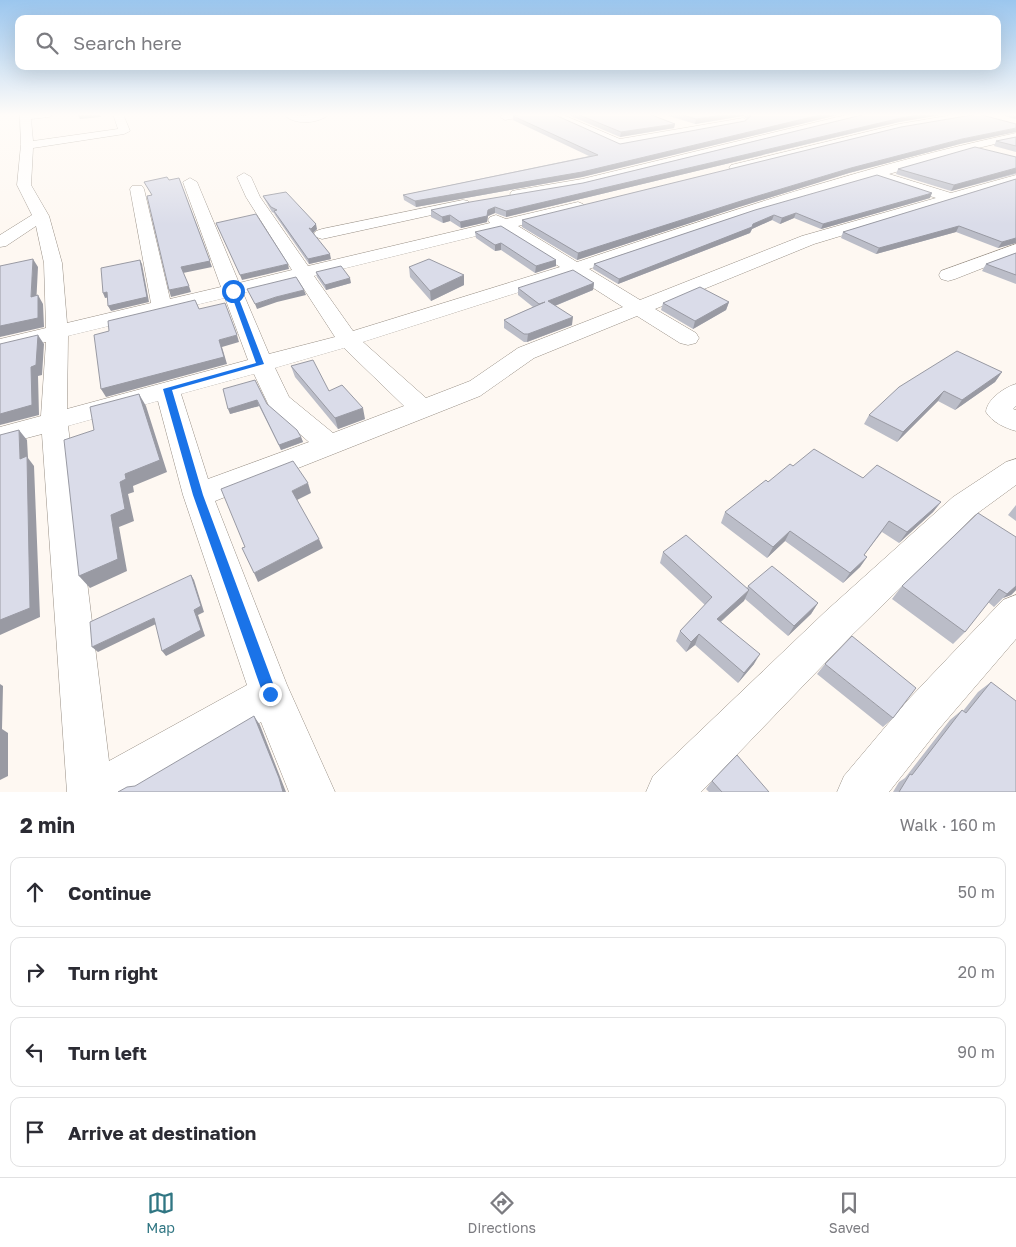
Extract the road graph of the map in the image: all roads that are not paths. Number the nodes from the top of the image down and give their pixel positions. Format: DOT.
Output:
graph roads {
  1 [pos="27,151"];
  2 [pos="714,151"];
  3 [pos="796,151"];
  4 [pos="804,151"];
  5 [pos="942,151"];
  6 [pos="990,151"];
  7 [pos="800,152"];
  8 [pos="998,153"];
  9 [pos="726,170"];
  10 [pos="876,174"];
  11 [pos="244,177"];
  12 [pos="1016,179"];
  13 [pos="190,182"];
  14 [pos="137,189"];
  15 [pos="507,196"];
  16 [pos="951,198"];
  17 [pos="596,202"];
  18 [pos="41,216"];
  19 [pos="503,225"];
  20 [pos="322,234"];
  21 [pos="0,242"];
  22 [pos="1016,249"];
  23 [pos="573,269"];
  24 [pos="303,273"];
  25 [pos="948,274"];
  26 [pos="233,291"];
  27 [pos="162,307"];
  28 [pos="638,308"];
  29 [pos="58,332"];
  30 [pos="688,338"];
  31 [pos="348,340"];
  32 [pos="0,346"];
  33 [pos="261,364"];
  34 [pos="167,389"];
  35 [pos="1016,392"];
  36 [pos="422,409"];
  37 [pos="54,422"];
  38 [pos="1016,422"];
  39 [pos="0,436"];
  40 [pos="329,444"];
  41 [pos="1016,470"];
  42 [pos="198,495"];
  43 [pos="1016,612"];
  44 [pos="270,694"];
  45 [pos="90,792"];
  46 [pos="99,792"];
  47 [pos="312,792"];
  48 [pos="669,792"];
  49 [pos="860,792"];
  1 -- 18 [label="street"];
  2 -- 15 [label="street"];
  3 -- 7 [label="street"];
  4 -- 7 [label="street"];
  5 -- 10 [label="street"];
  6 -- 8 [label="street"];
  7 -- 9 [label="street"];
  10 -- 16 [label="street"];
  10 -- 23 [label="street"];
  11 -- 24 [label="street"];
  12 -- 16 [label="street"];
  13 -- 26 [label="street"];
  14 -- 27 [label="street"];
  16 -- 28 [label="street"];
  17 -- 19 [label="street"];
  18 -- 21 [label="street"];
  18 -- 29 [label="street"];
  19 -- 20 [label="street"];
  19 -- 23 [label="street"];
  19 -- 24 [label="street"];
  22 -- 25 [label="street"];
  23 -- 28 [label="street"];
  23 -- 31 [label="street"];
  24 -- 26 [label="street"];
  24 -- 31 [label="street"];
  26 -- 27 [label="street"];
  26 -- 33 [label="street"];
  27 -- 29 [label="street"];
  28 -- 30 [label="street"];
  28 -- 36 [label="street"];
  29 -- 32 [label="street"];
  29 -- 37 [label="street"];
  31 -- 33 [label="street"];
  31 -- 36 [label="street"];
  33 -- 34 [label="street"];
  33 -- 40 [label="street"];
  34 -- 37 [label="street"];
  34 -- 42 [label="street"];
  35 -- 38 [label="street"];
  36 -- 40 [label="street"];
  37 -- 39 [label="street"];
  37 -- 45 [label="street"];
  40 -- 42 [label="street"];
  41 -- 48 [label="street"];
  42 -- 44 [label="street"];
  43 -- 49 [label="street"];
  44 -- 46 [label="street"];
  44 -- 47 [label="street"];
}
